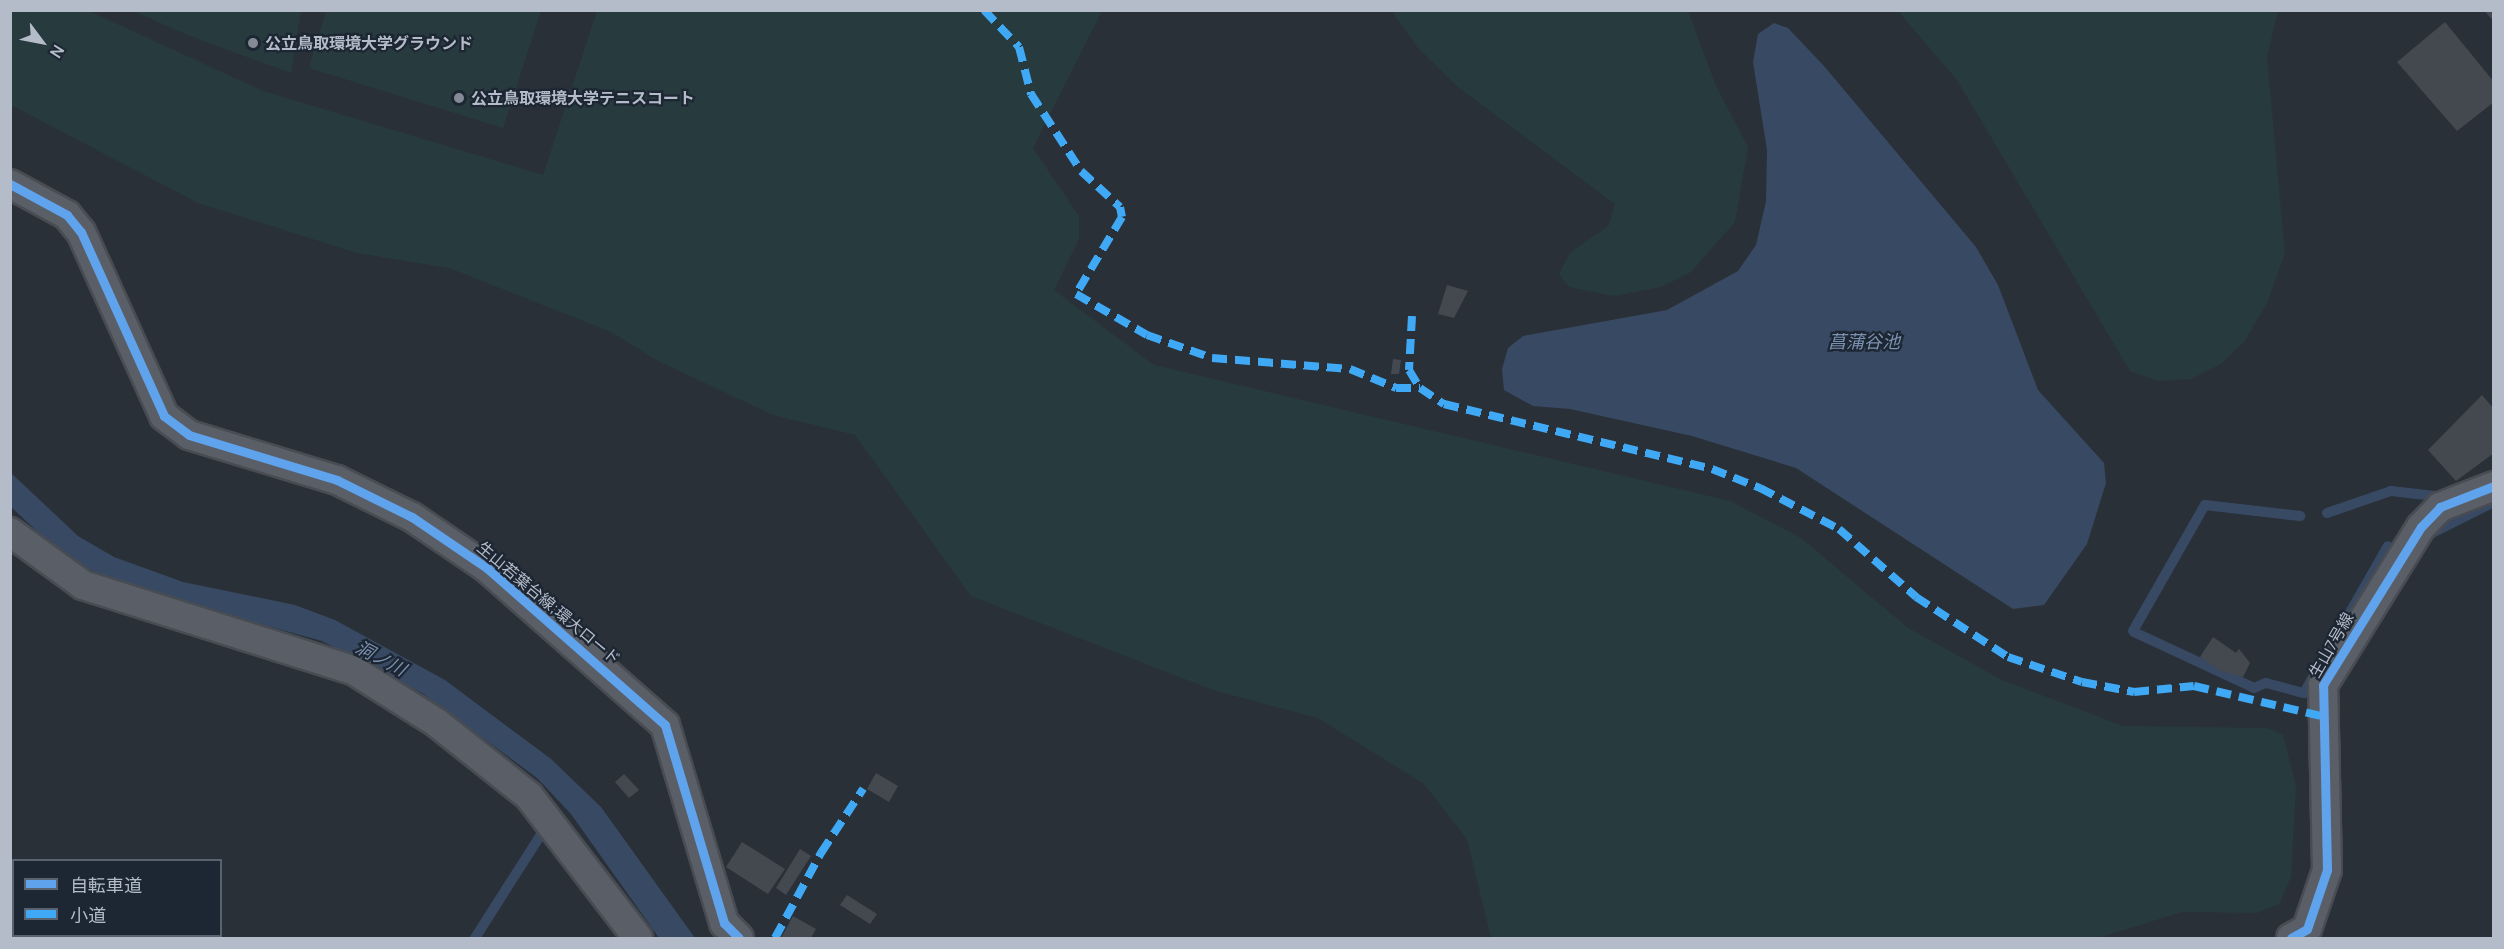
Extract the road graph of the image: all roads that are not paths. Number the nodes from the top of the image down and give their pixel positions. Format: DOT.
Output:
graph roads {
  1 [pos="10,184"];
  2 [pos="2493,486"];
  3 [pos="10,532"];
  4 [pos="638,939"];
  5 [pos="739,939"];
  6 [pos="2291,939"];
  1 -- 5 [label="street, 生山若葉台線;環大ロード"];
  2 -- 6 [label="street, 生山7号線"];
  3 -- 4 [label="street"];
}
